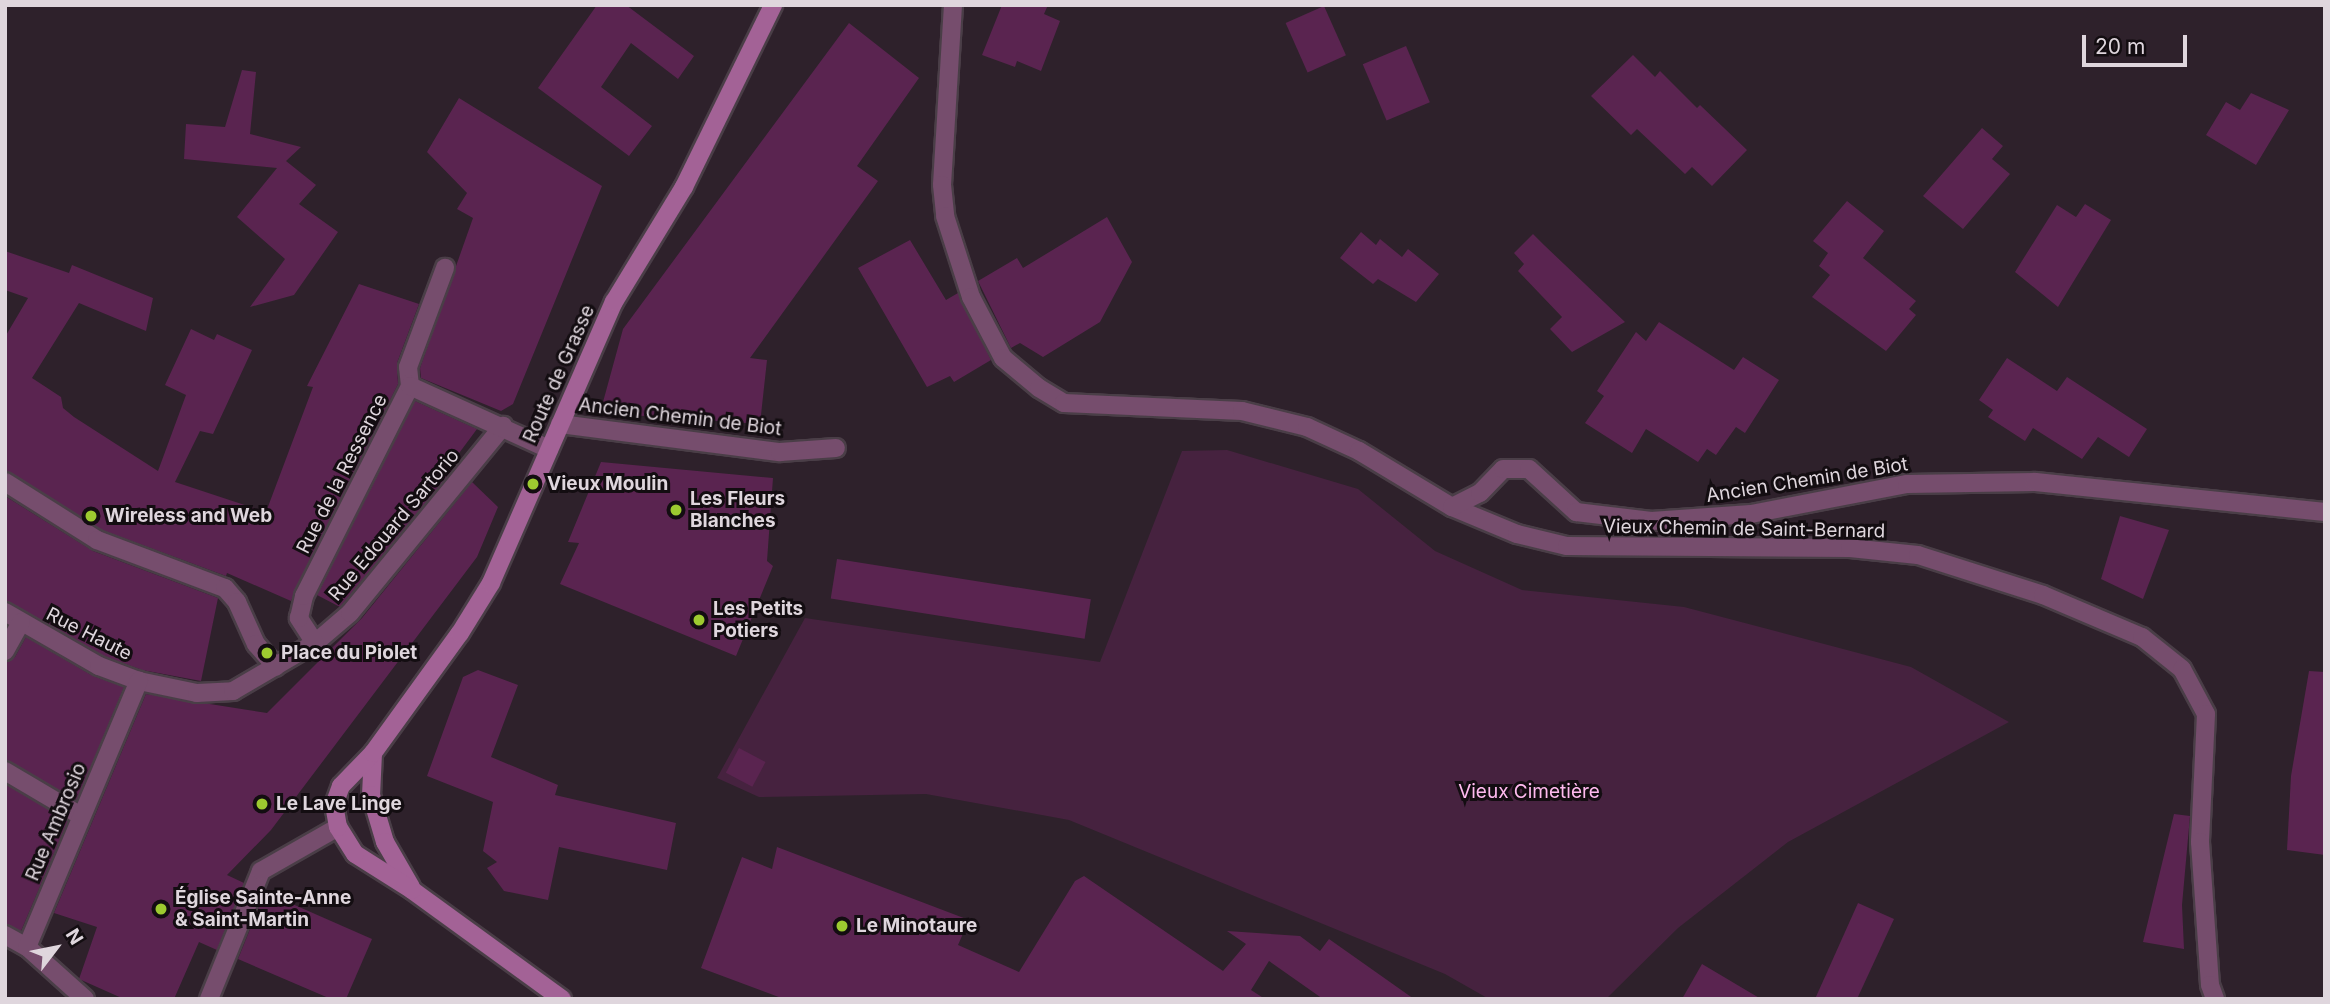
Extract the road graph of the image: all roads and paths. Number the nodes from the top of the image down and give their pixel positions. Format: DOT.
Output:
graph roads {
  1 [pos="773,5"];
  2 [pos="953,5"];
  3 [pos="444,268"];
  4 [pos="410,386"];
  5 [pos="560,424"];
  6 [pos="503,426"];
  7 [pos="836,448"];
  8 [pos="548,449"];
  9 [pos="5,482"];
  10 [pos="1452,507"];
  11 [pos="2325,512"];
  12 [pos="5,612"];
  13 [pos="21,622"];
  14 [pos="315,643"];
  15 [pos="5,652"];
  16 [pos="276,667"];
  17 [pos="139,681"];
  18 [pos="373,753"];
  19 [pos="5,771"];
  20 [pos="81,816"];
  21 [pos="338,827"];
  22 [pos="412,890"];
  23 [pos="5,934"];
  24 [pos="27,947"];
  25 [pos="85,999"];
  26 [pos="209,999"];
  27 [pos="562,999"];
  28 [pos="2215,999"];
  1 -- 5 [label="main road, Route de Grasse"];
  2 -- 10 [label="street, Vieux Chemin de Saint-Bernard"];
  3 -- 4 [label="street"];
  4 -- 6 [label="street, Rue de la Ressence"];
  4 -- 14 [label="street, Rue de la Ressence"];
  5 -- 7 [label="street, Ancien Chemin de Biot"];
  5 -- 8 [label="main road, Route de Grasse"];
  6 -- 8 [label="street, Rue de la Ressence"];
  6 -- 14 [label="street, Rue Edouard Sartorio"];
  8 -- 18 [label="main road, Route de Grasse"];
  9 -- 16 [label="street"];
  10 -- 11 [label="street, Ancien Chemin de Biot"];
  10 -- 28 [label="street, Vieux Chemin de Saint-Bernard"];
  12 -- 13 [label="street, Rue Haute"];
  13 -- 15 [label="street"];
  13 -- 17 [label="street, Rue Haute"];
  14 -- 16 [label="street, Rue Edouard Sartorio"];
  16 -- 17 [label="street, Rue Haute"];
  17 -- 20 [label="street, Rue Ambrosio"];
  18 -- 21 [label="main road, Route de Grasse"];
  18 -- 22 [label="main road"];
  19 -- 20 [label="street"];
  20 -- 24 [label="street, Rue Ambrosio"];
  21 -- 22 [label="main road"];
  21 -- 26 [label="street"];
  22 -- 27 [label="main road"];
  23 -- 24 [label="street"];
  24 -- 25 [label="street"];
}
